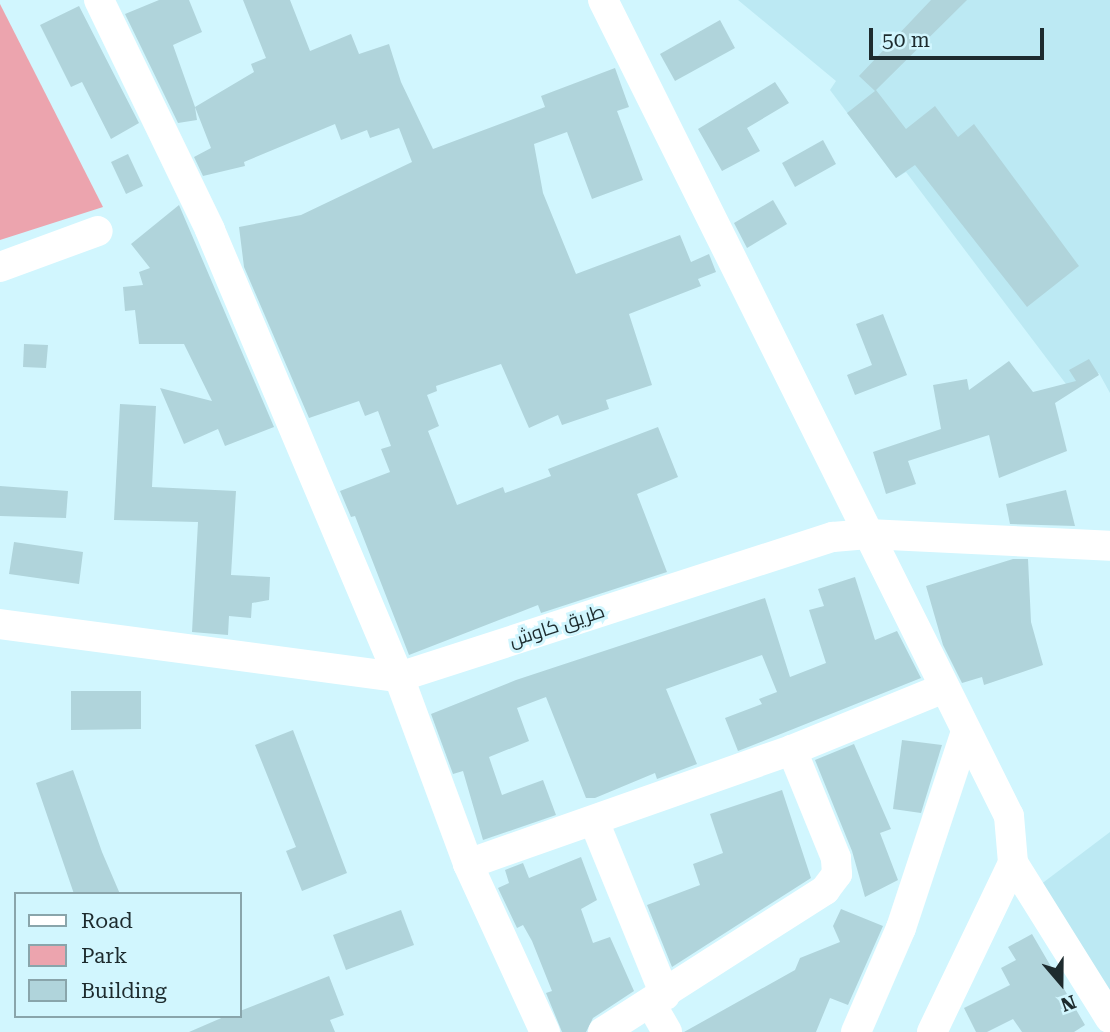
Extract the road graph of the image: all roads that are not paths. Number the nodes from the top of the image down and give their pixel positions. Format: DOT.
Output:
graph roads {
  1 [pos="99,0"];
  2 [pos="603,0"];
  3 [pos="98,231"];
  4 [pos="0,267"];
  5 [pos="868,534"];
  6 [pos="1110,546"];
  7 [pos="0,624"];
  8 [pos="399,677"];
  9 [pos="944,688"];
  10 [pos="966,731"];
  11 [pos="792,750"];
  12 [pos="594,821"];
  13 [pos="1013,863"];
  14 [pos="468,864"];
  15 [pos="658,999"];
  16 [pos="1110,1018"];
  17 [pos="1110,1026"];
  18 [pos="860,1031"];
  19 [pos="545,1032"];
  20 [pos="603,1032"];
  21 [pos="667,1032"];
  22 [pos="932,1032"];
  23 [pos="1101,1032"];
  1 -- 8 [label="street"];
  2 -- 5 [label="street"];
  3 -- 4 [label="street"];
  5 -- 6 [label="street, طريق كاوش"];
  5 -- 8 [label="street, طريق كاوش"];
  5 -- 9 [label="street"];
  7 -- 8 [label="street, طريق كاوش"];
  8 -- 14 [label="street"];
  9 -- 10 [label="street"];
  9 -- 11 [label="street"];
  10 -- 13 [label="street"];
  10 -- 18 [label="street"];
  11 -- 12 [label="street"];
  11 -- 15 [label="street"];
  12 -- 14 [label="street"];
  12 -- 15 [label="street"];
  13 -- 16 [label="street"];
  13 -- 22 [label="street"];
  14 -- 19 [label="street"];
  15 -- 20 [label="street"];
  15 -- 21 [label="street"];
  17 -- 23 [label="street"];
}
